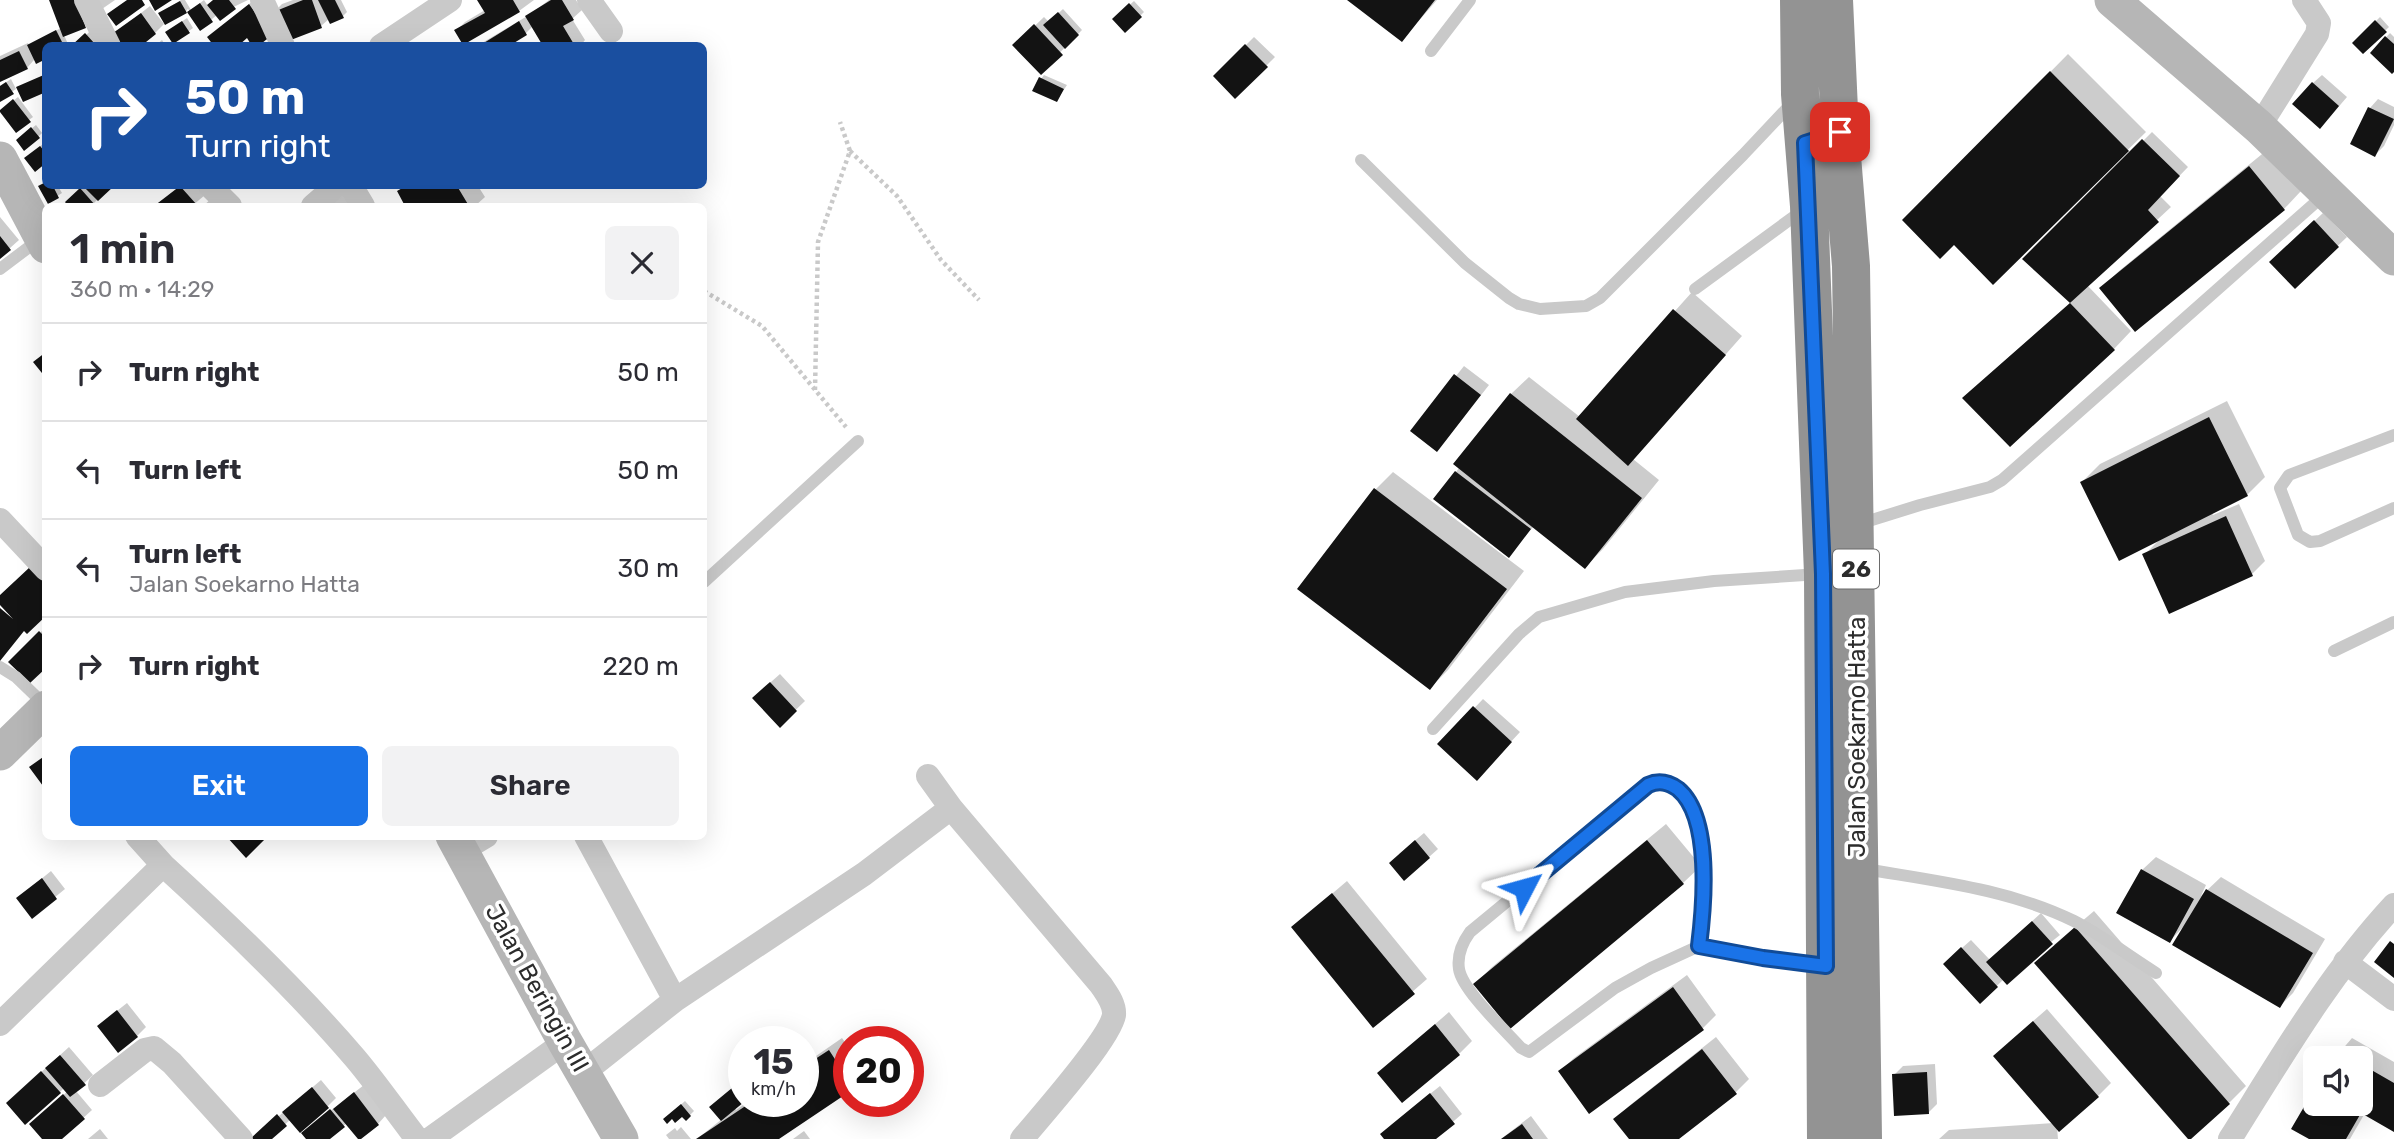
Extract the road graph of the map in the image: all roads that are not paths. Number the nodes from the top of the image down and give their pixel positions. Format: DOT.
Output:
graph roads {
  1 [pos="86,0"];
  2 [pos="262,0"];
  3 [pos="450,0"];
  4 [pos="589,0"];
  5 [pos="1470,0"];
  6 [pos="1799,0"];
  7 [pos="1834,0"];
  8 [pos="2112,0"];
  9 [pos="2304,0"];
  10 [pos="611,31"];
  11 [pos="107,42"];
  12 [pos="281,42"];
  13 [pos="387,42"];
  14 [pos="1431,51"];
  15 [pos="1800,94"];
  16 [pos="2259,127"];
  17 [pos="1822,137"];
  18 [pos="0,159"];
  19 [pos="1361,160"];
  20 [pos="213,189"];
  21 [pos="333,189"];
  22 [pos="2328,192"];
  23 [pos="227,203"];
  24 [pos="316,203"];
  25 [pos="1809,206"];
  26 [pos="42,240"];
  27 [pos="42,243"];
  28 [pos="2394,258"];
  29 [pos="0,269"];
  30 [pos="1695,289"];
  31 [pos="2394,435"];
  32 [pos="858,441"];
  33 [pos="2394,508"];
  34 [pos="0,520"];
  35 [pos="1855,525"];
  36 [pos="42,565"];
  37 [pos="1823,574"];
  38 [pos="707,579"];
  39 [pos="2394,622"];
  40 [pos="2333,651"];
  41 [pos="0,667"];
  42 [pos="42,703"];
  43 [pos="42,711"];
  44 [pos="1433,729"];
  45 [pos="0,753"];
  46 [pos="929,776"];
  47 [pos="951,808"];
  48 [pos="141,840"];
  49 [pos="588,840"];
  50 [pos="467,841"];
  51 [pos="163,865"];
  52 [pos="1857,868"];
  53 [pos="2394,905"];
  54 [pos="1699,946"];
  55 [pos="2345,962"];
  56 [pos="1826,966"];
  57 [pos="2156,973"];
  58 [pos="2394,999"];
  59 [pos="675,1000"];
  60 [pos="0,1024"];
  61 [pos="565,1042"];
  62 [pos="583,1073"];
  63 [pos="100,1086"];
  64 [pos="242,1139"];
  65 [pos="416,1139"];
  66 [pos="430,1139"];
  67 [pos="621,1139"];
  68 [pos="1022,1139"];
  69 [pos="1825,1139"];
  70 [pos="1863,1139"];
  71 [pos="2230,1139"];
  1 -- 11 [label="street"];
  2 -- 12 [label="street"];
  3 -- 13 [label="street"];
  4 -- 10 [label="street"];
  5 -- 14 [label="lane"];
  6 -- 15 [label="highway, Jalan Soekarno Hatta / 26"];
  7 -- 17 [label="highway, Jalan Soekarno Hatta / 26"];
  8 -- 16 [label="street"];
  9 -- 16 [label="street"];
  15 -- 17 [label="highway, Jalan Soekarno Hatta / 26"];
  15 -- 19 [label="lane"];
  16 -- 22 [label="street"];
  17 -- 25 [label="highway, Jalan Soekarno Hatta / 26"];
  17 -- 35 [label="highway, Jalan Soekarno Hatta / 26"];
  18 -- 26 [label="street"];
  20 -- 23 [label="street"];
  21 -- 24 [label="street"];
  22 -- 28 [label="street"];
  22 -- 35 [label="lane"];
  25 -- 30 [label="lane"];
  25 -- 37 [label="highway, Jalan Soekarno Hatta / 26"];
  27 -- 29 [label="lane"];
  31 -- 33 [label="lane"];
  32 -- 38 [label="lane"];
  34 -- 36 [label="street"];
  35 -- 52 [label="highway, Jalan Soekarno Hatta / 26"];
  37 -- 44 [label="lane"];
  37 -- 56 [label="highway, Jalan Soekarno Hatta / 26"];
  39 -- 40 [label="lane"];
  41 -- 42 [label="lane"];
  43 -- 45 [label="street"];
  46 -- 47 [label="street"];
  47 -- 59 [label="street"];
  47 -- 68 [label="street"];
  48 -- 51 [label="street"];
  49 -- 59 [label="street"];
  50 -- 61 [label="street, Jalan Beringin III"];
  51 -- 60 [label="street"];
  51 -- 65 [label="street"];
  52 -- 57 [label="lane"];
  52 -- 70 [label="highway, Jalan Soekarno Hatta / 26"];
  53 -- 55 [label="street"];
  54 -- 54 [label="lane"];
  54 -- 56 [label="lane"];
  55 -- 58 [label="street"];
  55 -- 71 [label="street"];
  56 -- 69 [label="highway, Jalan Soekarno Hatta / 26"];
  59 -- 62 [label="street"];
  61 -- 62 [label="street, Jalan Beringin III"];
  61 -- 66 [label="street"];
  62 -- 67 [label="street, Jalan Beringin III"];
  63 -- 64 [label="street"];
}
